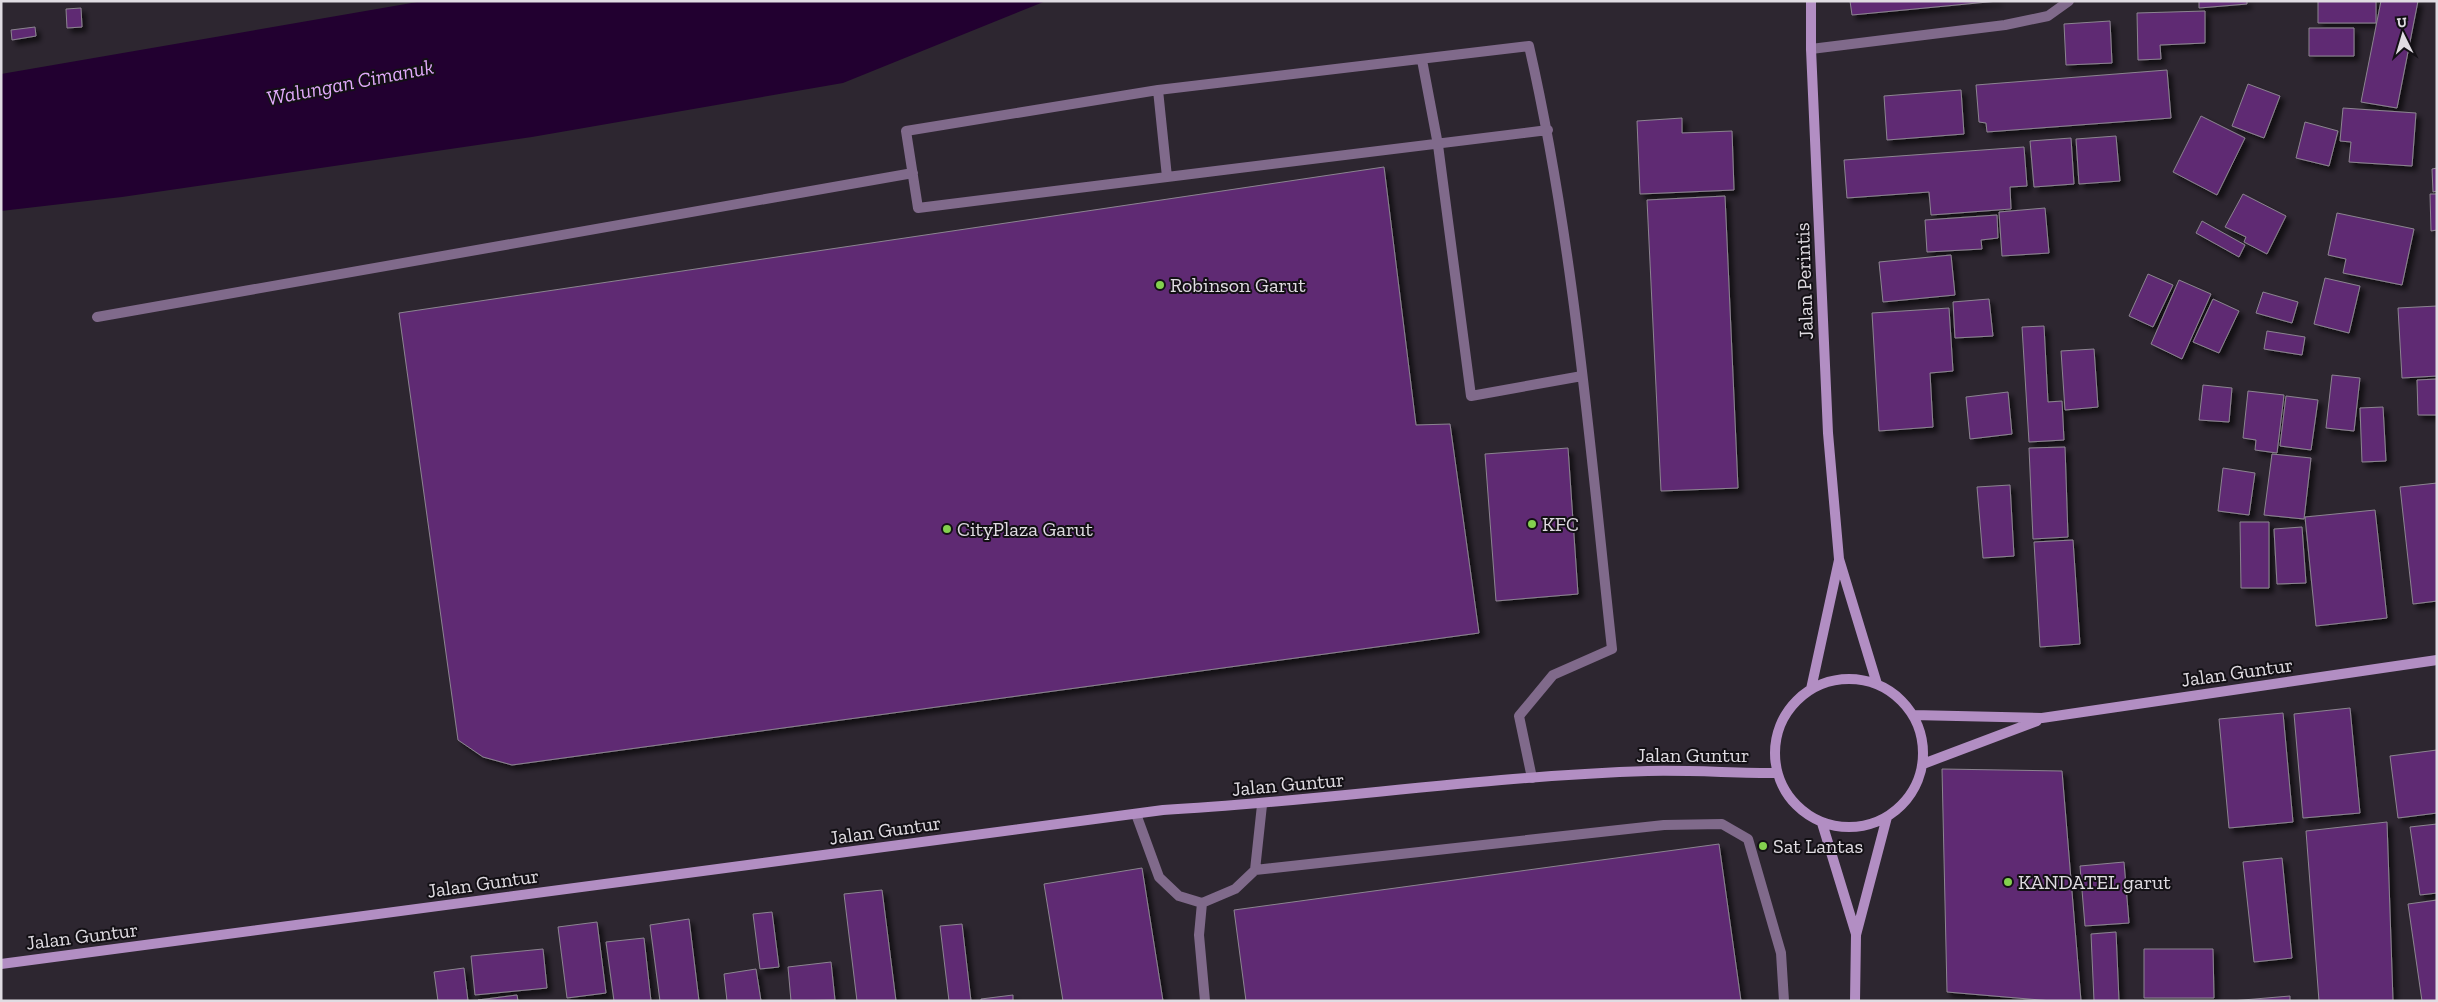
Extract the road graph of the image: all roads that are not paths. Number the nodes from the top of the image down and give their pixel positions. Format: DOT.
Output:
graph roads {
  1 [pos="1811,1"];
  2 [pos="2069,1"];
  3 [pos="1811,49"];
  4 [pos="1422,60"];
  5 [pos="1158,90"];
  6 [pos="1548,130"];
  7 [pos="1438,145"];
  8 [pos="912,173"];
  9 [pos="1167,177"];
  10 [pos="96,317"];
  11 [pos="1582,376"];
  12 [pos="1839,559"];
  13 [pos="2437,660"];
  14 [pos="1877,684"];
  15 [pos="1811,688"];
  16 [pos="1913,714"];
  17 [pos="2042,718"];
  18 [pos="1923,764"];
  19 [pos="1777,773"];
  20 [pos="1532,778"];
  21 [pos="1262,804"];
  22 [pos="1136,814"];
  23 [pos="1887,817"];
  24 [pos="1822,823"];
  25 [pos="1255,870"];
  26 [pos="1202,903"];
  27 [pos="1856,935"];
  28 [pos="1,964"];
  29 [pos="1206,1001"];
  30 [pos="1784,1001"];
  31 [pos="1855,1001"];
  1 -- 3 [label="street, Jalan Perintis"];
  2 -- 3 [label="street"];
  3 -- 12 [label="street, Jalan Perintis"];
  4 -- 5 [label="street"];
  4 -- 6 [label="street"];
  4 -- 7 [label="street"];
  5 -- 8 [label="street"];
  5 -- 9 [label="street"];
  6 -- 7 [label="street"];
  6 -- 11 [label="street"];
  7 -- 9 [label="street"];
  7 -- 11 [label="street"];
  8 -- 9 [label="street"];
  8 -- 10 [label="street"];
  11 -- 20 [label="street"];
  12 -- 14 [label="street, Jalan Perintis"];
  12 -- 15 [label="street, Jalan Perintis"];
  13 -- 17 [label="street, Jalan Guntur"];
  14 -- 15 [label="street"];
  14 -- 16 [label="street"];
  15 -- 19 [label="street"];
  16 -- 17 [label="street, Jalan Guntur"];
  16 -- 18 [label="street"];
  17 -- 18 [label="street, Jalan Guntur"];
  18 -- 23 [label="street"];
  19 -- 20 [label="street, Jalan Guntur"];
  19 -- 24 [label="street"];
  20 -- 21 [label="street, Jalan Guntur"];
  21 -- 22 [label="street, Jalan Guntur"];
  21 -- 25 [label="street"];
  22 -- 26 [label="street"];
  22 -- 28 [label="street, Jalan Guntur"];
  23 -- 24 [label="street"];
  23 -- 27 [label="street"];
  24 -- 27 [label="street"];
  25 -- 26 [label="street"];
  25 -- 30 [label="street"];
  26 -- 29 [label="street"];
  27 -- 31 [label="street"];
}
